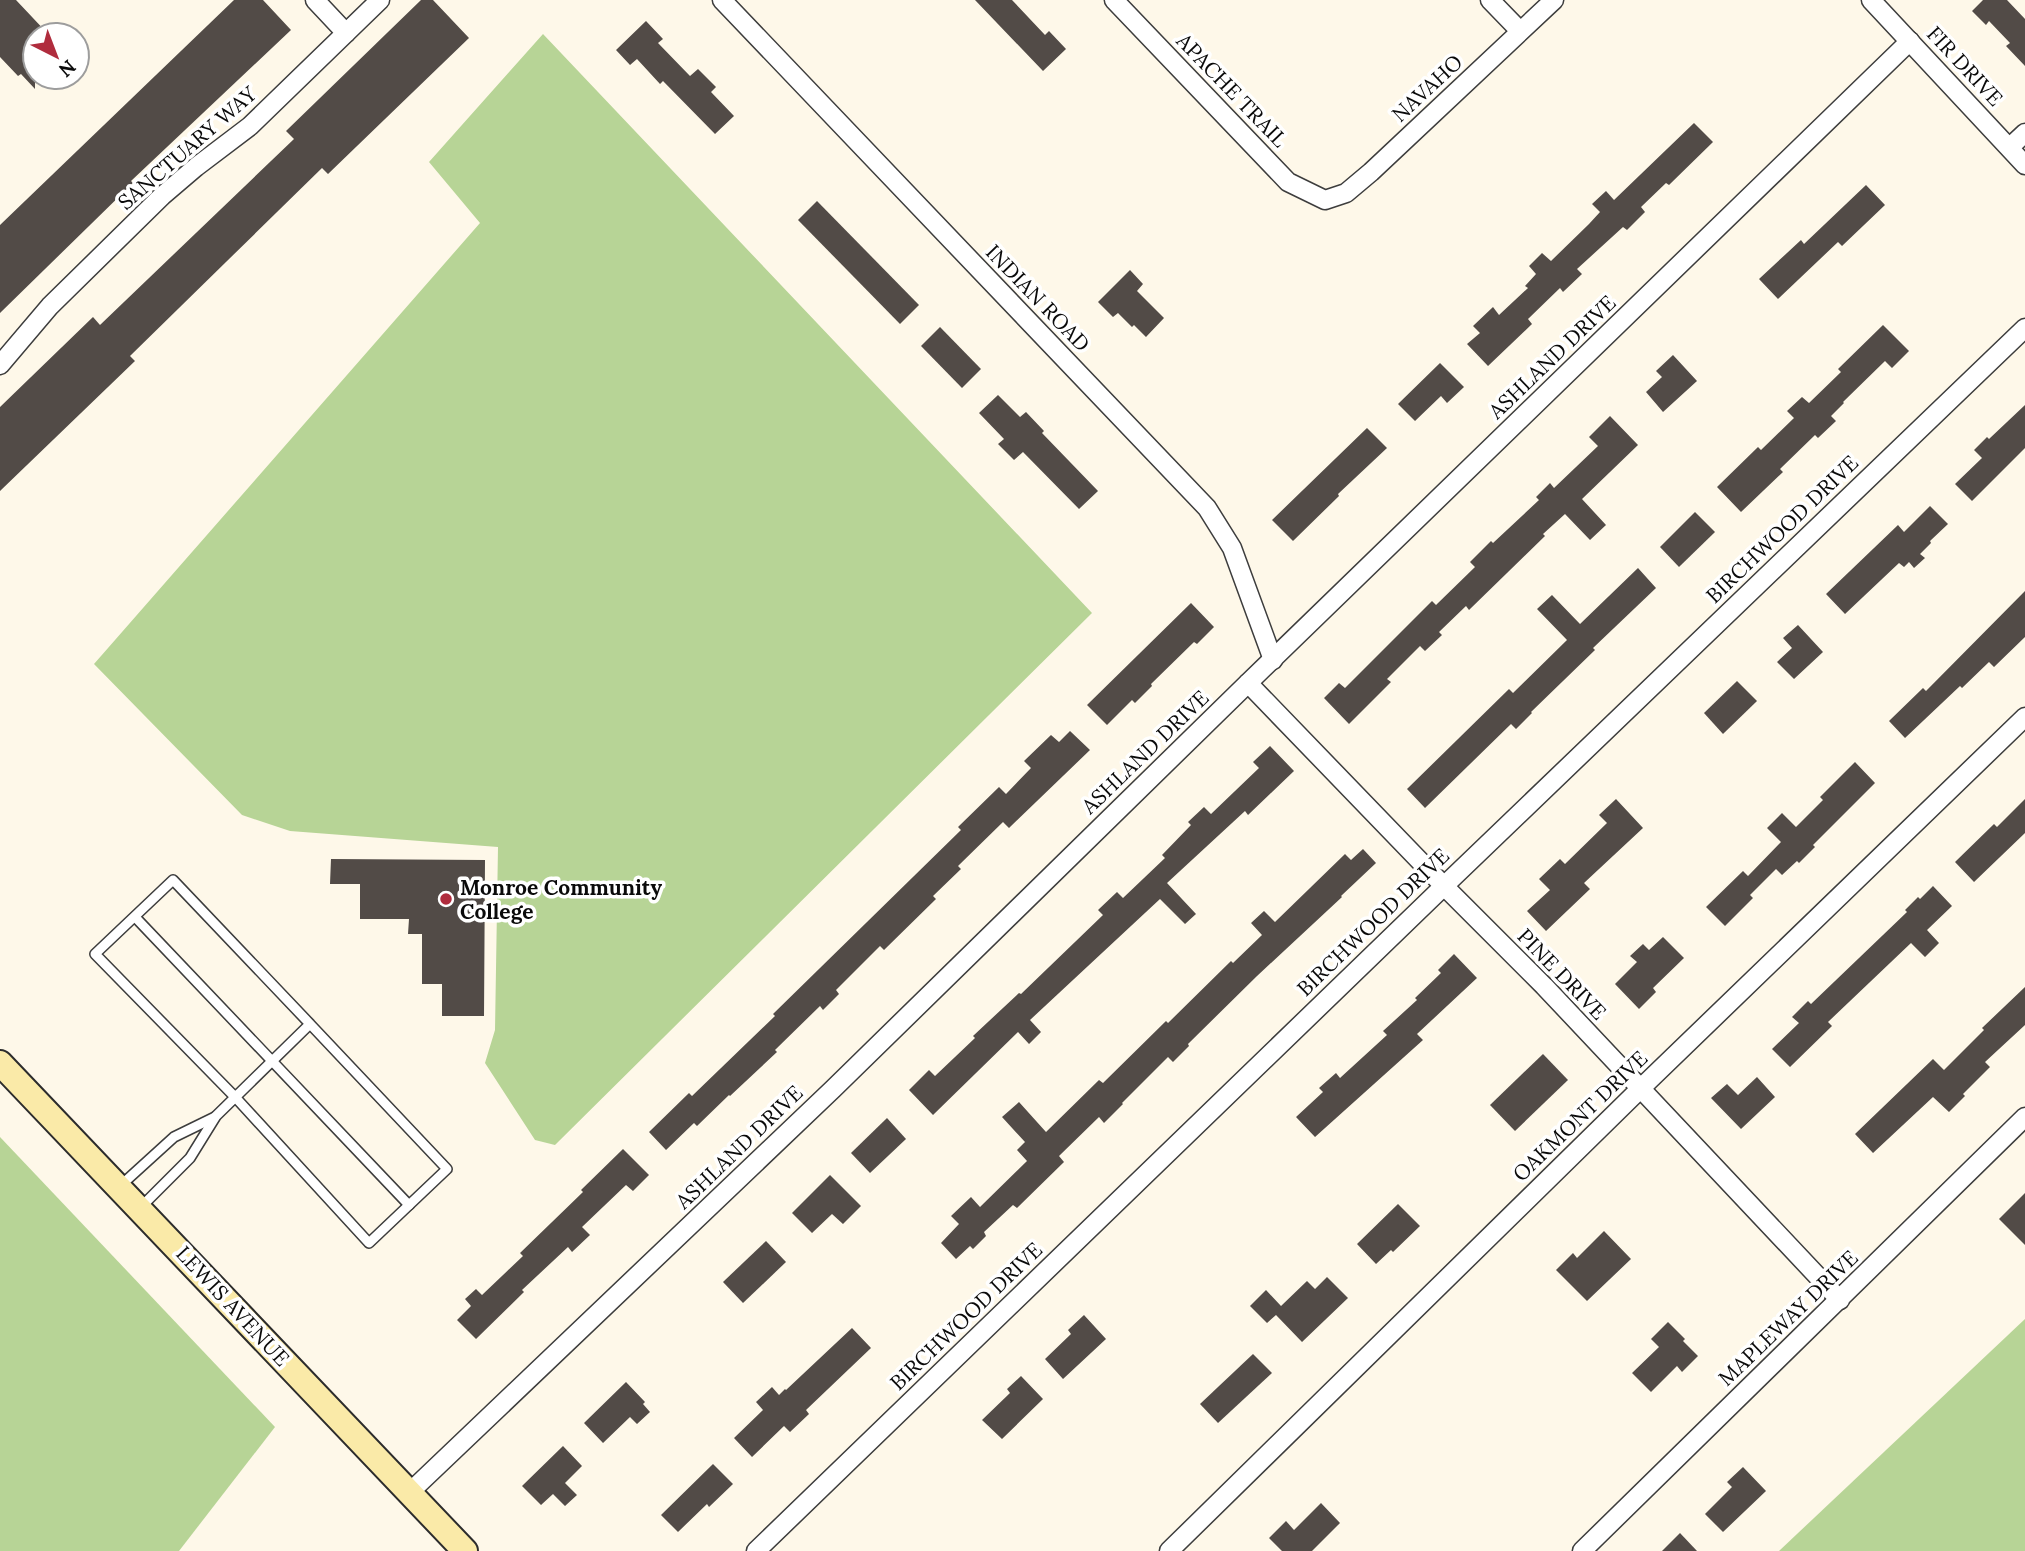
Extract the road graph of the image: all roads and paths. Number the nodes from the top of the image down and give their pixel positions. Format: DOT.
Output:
graph roads {
  1 [pos="315,0"];
  2 [pos="380,0"];
  3 [pos="722,0"];
  4 [pos="1114,0"];
  5 [pos="1490,0"];
  6 [pos="1554,0"];
  7 [pos="1871,0"];
  8 [pos="1520,32"];
  9 [pos="346,33"];
  10 [pos="1910,41"];
  11 [pos="2025,132"];
  12 [pos="2010,147"];
  13 [pos="2025,164"];
  14 [pos="1325,200"];
  15 [pos="2025,328"];
  16 [pos="0,365"];
  17 [pos="1273,660"];
  18 [pos="1248,683"];
  19 [pos="2025,717"];
  20 [pos="1444,886"];
  21 [pos="135,916"];
  22 [pos="310,1024"];
  23 [pos="274,1061"];
  24 [pos="0,1063"];
  25 [pos="1640,1089"];
  26 [pos="236,1098"];
  27 [pos="216,1116"];
  28 [pos="2025,1117"];
  29 [pos="120,1187"];
  30 [pos="409,1205"];
  31 [pos="140,1208"];
  32 [pos="1840,1300"];
  33 [pos="409,1493"];
  34 [pos="465,1551"];
  35 [pos="755,1551"];
  36 [pos="1169,1551"];
  37 [pos="1582,1551"];
  1 -- 9 [label="street"];
  2 -- 9 [label="street, SANCTUARY WAY"];
  3 -- 17 [label="street, INDIAN ROAD"];
  4 -- 14 [label="street, APACHE TRAIL"];
  5 -- 8 [label="street"];
  6 -- 8 [label="street, NAVAHO"];
  7 -- 10 [label="street, FIR DRIVE"];
  8 -- 14 [label="street, NAVAHO"];
  9 -- 16 [label="street, SANCTUARY WAY"];
  10 -- 12 [label="street, FIR DRIVE"];
  10 -- 17 [label="street, ASHLAND DRIVE"];
  11 -- 12 [label="street"];
  12 -- 13 [label="street, FIR DRIVE"];
  15 -- 20 [label="street, BIRCHWOOD DRIVE"];
  17 -- 18 [label="street, ASHLAND DRIVE"];
  18 -- 20 [label="street, PINE DRIVE"];
  18 -- 33 [label="street, ASHLAND DRIVE"];
  19 -- 25 [label="street, OAKMONT DRIVE"];
  20 -- 25 [label="street, PINE DRIVE"];
  20 -- 35 [label="street, BIRCHWOOD DRIVE"];
  21 -- 22 [label="lane"];
  21 -- 23 [label="lane"];
  21 -- 26 [label="lane"];
  22 -- 23 [label="lane"];
  22 -- 30 [label="lane"];
  23 -- 26 [label="lane"];
  23 -- 30 [label="lane"];
  24 -- 29 [label="main road, LEWIS AVENUE"];
  25 -- 32 [label="street, PINE DRIVE"];
  25 -- 36 [label="street, OAKMONT DRIVE"];
  26 -- 27 [label="lane"];
  26 -- 30 [label="lane"];
  27 -- 29 [label="lane"];
  27 -- 31 [label="lane"];
  28 -- 32 [label="street, MAPLEWAY DRIVE"];
  29 -- 31 [label="main road, LEWIS AVENUE"];
  31 -- 33 [label="main road, LEWIS AVENUE"];
  32 -- 37 [label="street, MAPLEWAY DRIVE"];
  33 -- 34 [label="main road, LEWIS AVENUE"];
}
